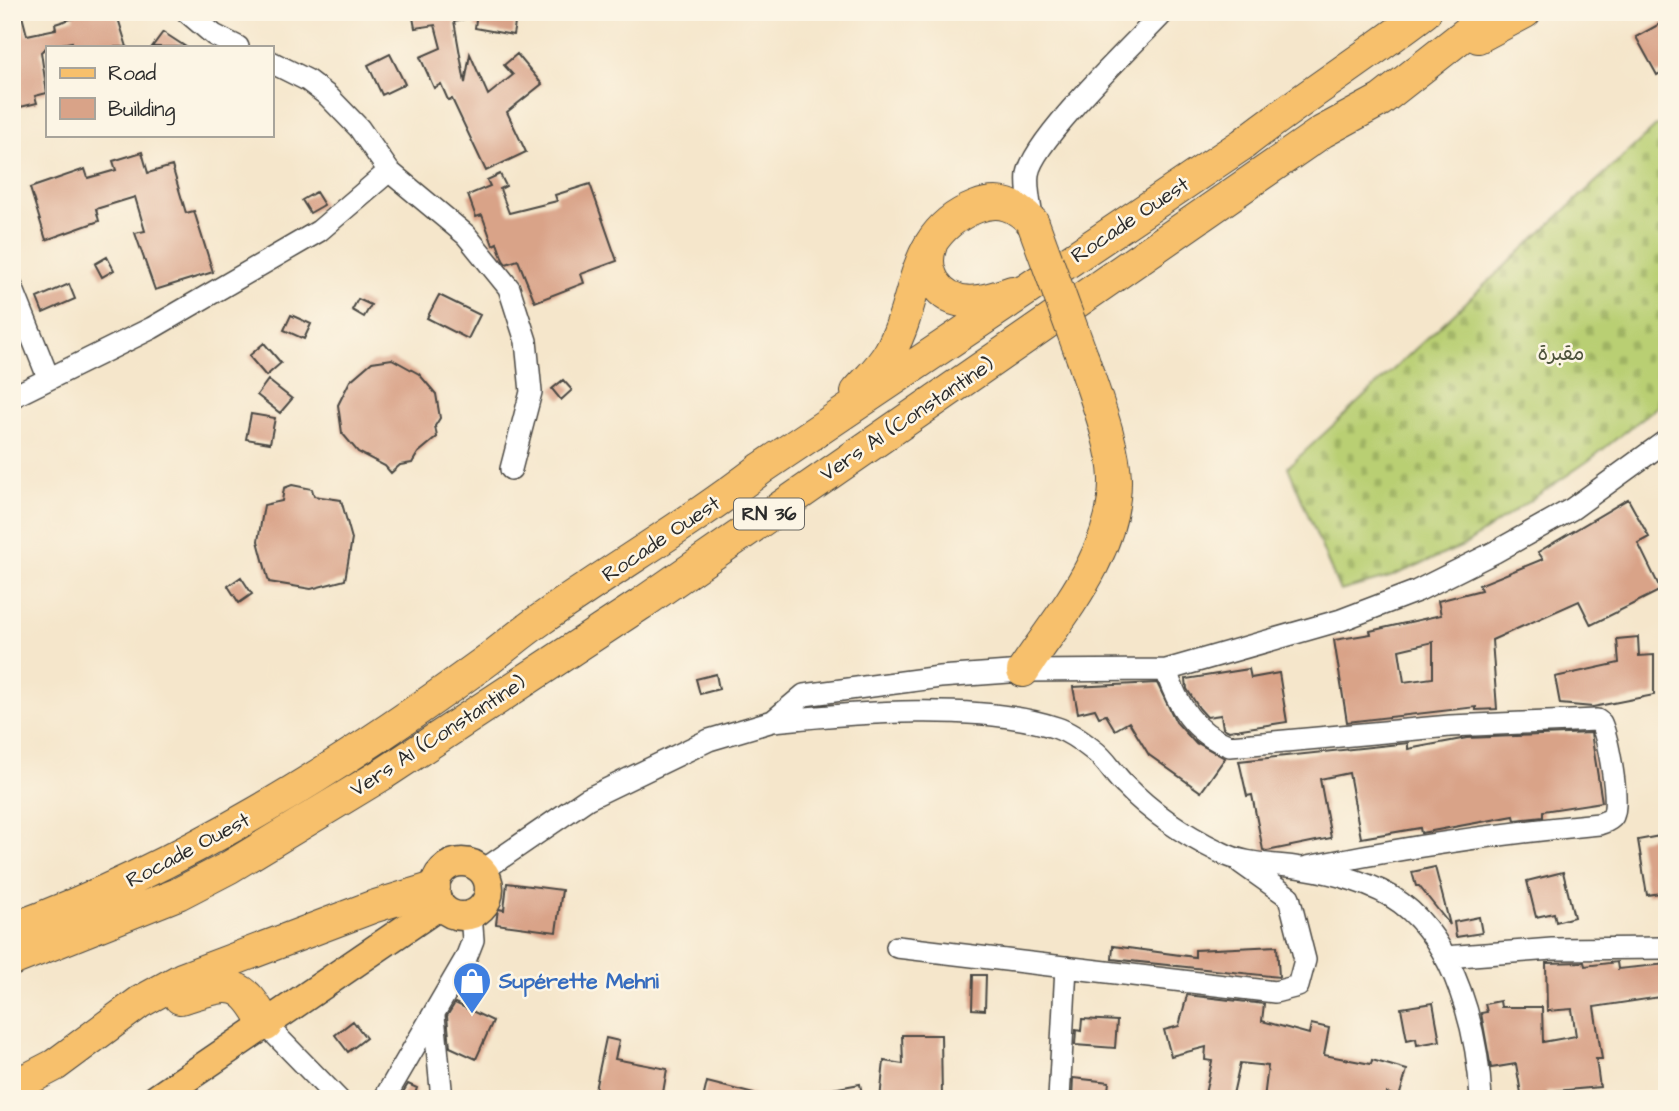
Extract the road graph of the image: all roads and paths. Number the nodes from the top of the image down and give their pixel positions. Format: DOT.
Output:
graph roads {
  1 [pos="187,12"];
  2 [pos="1164,12"];
  3 [pos="1425,12"];
  4 [pos="1493,12"];
  5 [pos="1525,12"];
  6 [pos="236,46"];
  7 [pos="1436,58"];
  8 [pos="273,63"];
  9 [pos="389,171"];
  10 [pos="1028,173"];
  11 [pos="991,202"];
  12 [pos="1033,223"];
  13 [pos="934,237"];
  14 [pos="1036,281"];
  15 [pos="12,286"];
  16 [pos="48,377"];
  17 [pos="12,397"];
  18 [pos="823,429"];
  19 [pos="1667,440"];
  20 [pos="511,469"];
  21 [pos="1166,670"];
  22 [pos="1023,671"];
  23 [pos="773,722"];
  24 [pos="1239,862"];
  25 [pos="1302,868"];
  26 [pos="482,871"];
  27 [pos="437,896"];
  28 [pos="471,915"];
  29 [pos="12,929"];
  30 [pos="58,943"];
  31 [pos="897,947"];
  32 [pos="1667,948"];
  33 [pos="1446,957"];
  34 [pos="12,960"];
  35 [pos="1066,967"];
  36 [pos="12,970"];
  37 [pos="182,979"];
  38 [pos="151,1010"];
  39 [pos="434,1016"];
  40 [pos="266,1025"];
  41 [pos="12,1082"];
  42 [pos="12,1098"];
  43 [pos="156,1099"];
  44 [pos="338,1099"];
  45 [pos="384,1099"];
  46 [pos="442,1099"];
  47 [pos="1059,1099"];
  48 [pos="1481,1099"];
  1 -- 6 [label="street"];
  2 -- 10 [label="street"];
  3 -- 14 [label="highway, Rocade Ouest"];
  4 -- 7 [label="highway, Vers A1 (Constantine) / RN 36"];
  5 -- 7 [label="highway"];
  7 -- 30 [label="highway, Vers A1 (Constantine) / RN 36"];
  8 -- 9 [label="street"];
  9 -- 16 [label="street"];
  9 -- 20 [label="street"];
  10 -- 11 [label="street"];
  10 -- 12 [label="street"];
  11 -- 12 [label="highway"];
  11 -- 13 [label="highway"];
  12 -- 22 [label="highway, bridge"];
  13 -- 14 [label="highway"];
  13 -- 18 [label="highway"];
  14 -- 18 [label="highway, Rocade Ouest"];
  15 -- 16 [label="street"];
  16 -- 17 [label="street"];
  18 -- 29 [label="highway, Rocade Ouest"];
  19 -- 21 [label="street"];
  21 -- 22 [label="street"];
  21 -- 25 [label="street"];
  22 -- 23 [label="street"];
  23 -- 24 [label="street"];
  23 -- 26 [label="street"];
  24 -- 25 [label="street"];
  24 -- 35 [label="street"];
  25 -- 33 [label="street"];
  26 -- 27 [label="main road"];
  26 -- 28 [label="main road"];
  27 -- 28 [label="main road"];
  27 -- 37 [label="highway"];
  27 -- 40 [label="main road"];
  28 -- 39 [label="street"];
  30 -- 34 [label="highway, Vers A1 (Constantine) / RN 36"];
  30 -- 36 [label="highway"];
  31 -- 35 [label="street"];
  32 -- 33 [label="street"];
  33 -- 48 [label="street"];
  35 -- 47 [label="street"];
  37 -- 38 [label="highway"];
  37 -- 41 [label="highway"];
  38 -- 40 [label="highway"];
  38 -- 42 [label="highway"];
  39 -- 45 [label="street"];
  39 -- 46 [label="street"];
  40 -- 43 [label="main road"];
  40 -- 44 [label="street"];
}
